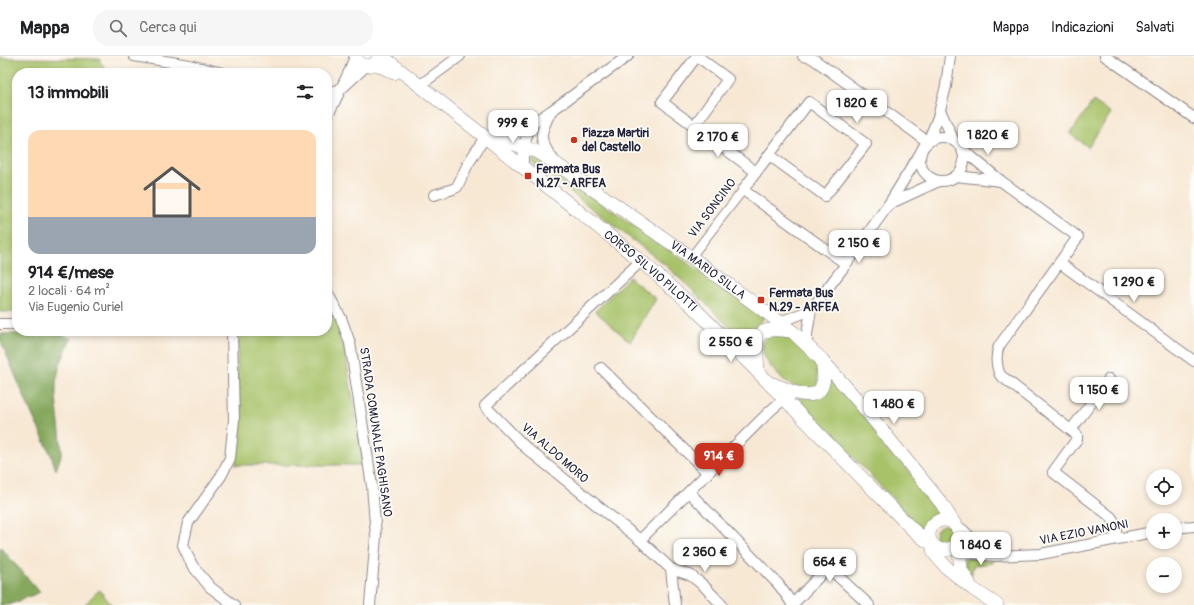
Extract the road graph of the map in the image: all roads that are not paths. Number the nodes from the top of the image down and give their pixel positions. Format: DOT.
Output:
graph roads {
  1 [pos="134,56"];
  2 [pos="355,56"];
  3 [pos="460,56"];
  4 [pos="628,56"];
  5 [pos="697,56"];
  6 [pos="803,56"];
  7 [pos="950,56"];
  8 [pos="1105,56"];
  9 [pos="375,60"];
  10 [pos="202,68"];
  11 [pos="419,86"];
  12 [pos="341,89"];
  13 [pos="332,91"];
  14 [pos="332,107"];
  15 [pos="940,110"];
  16 [pos="551,111"];
  17 [pos="1194,118"];
  18 [pos="530,125"];
  19 [pos="694,126"];
  20 [pos="485,137"];
  21 [pos="506,141"];
  22 [pos="954,141"];
  23 [pos="928,142"];
  24 [pos="523,147"];
  25 [pos="962,149"];
  26 [pos="922,152"];
  27 [pos="769,155"];
  28 [pos="558,165"];
  29 [pos="523,167"];
  30 [pos="756,172"];
  31 [pos="956,176"];
  32 [pos="939,181"];
  33 [pos="1001,181"];
  34 [pos="742,190"];
  35 [pos="434,195"];
  36 [pos="889,204"];
  37 [pos="691,258"];
  38 [pos="641,261"];
  39 [pos="1060,263"];
  40 [pos="846,264"];
  41 [pos="332,301"];
  42 [pos="811,310"];
  43 [pos="780,322"];
  44 [pos="0,324"];
  45 [pos="12,324"];
  46 [pos="793,332"];
  47 [pos="232,336"];
  48 [pos="807,345"];
  49 [pos="822,360"];
  50 [pos="1194,361"];
  51 [pos="601,368"];
  52 [pos="758,372"];
  53 [pos="1109,379"];
  54 [pos="768,382"];
  55 [pos="797,393"];
  56 [pos="784,399"];
  57 [pos="1071,430"];
  58 [pos="708,473"];
  59 [pos="689,492"];
  60 [pos="955,526"];
  61 [pos="1194,526"];
  62 [pos="1182,527"];
  63 [pos="1146,533"];
  64 [pos="1116,539"];
  65 [pos="640,540"];
  66 [pos="958,541"];
  67 [pos="932,544"];
  68 [pos="995,556"];
  69 [pos="960,559"];
  70 [pos="670,568"];
  71 [pos="973,589"];
  72 [pos="234,605"];
  73 [pos="370,605"];
  74 [pos="675,605"];
  75 [pos="722,605"];
  76 [pos="792,605"];
  77 [pos="869,605"];
  78 [pos="997,605"];
  1 -- 10 [label="street"];
  2 -- 9 [label="street, CORSO SILVIO PILOTTI"];
  2 -- 12 [label="street"];
  3 -- 11 [label="street"];
  4 -- 16 [label="street"];
  5 -- 19 [label="street"];
  5 -- 19 [label="street"];
  6 -- 23 [label="street"];
  7 -- 15 [label="street"];
  8 -- 17 [label="street"];
  9 -- 11 [label="street, CORSO SILVIO PILOTTI"];
  9 -- 12 [label="street"];
  11 -- 20 [label="street, CORSO SILVIO PILOTTI"];
  12 -- 13 [label="street"];
  12 -- 14 [label="street"];
  15 -- 22 [label="street"];
  15 -- 23 [label="street"];
  16 -- 18 [label="street"];
  16 -- 28 [label="street"];
  18 -- 21 [label="street"];
  18 -- 24 [label="street"];
  19 -- 30 [label="street"];
  20 -- 21 [label="street, VIA MARIO SILLA"];
  20 -- 29 [label="street, CORSO SILVIO PILOTTI"];
  20 -- 35 [label="street"];
  21 -- 24 [label="street, VIA MARIO SILLA"];
  22 -- 23 [label="street"];
  22 -- 25 [label="street"];
  23 -- 26 [label="street"];
  24 -- 28 [label="street, VIA MARIO SILLA"];
  24 -- 29 [label="street"];
  25 -- 31 [label="street"];
  25 -- 33 [label="street"];
  26 -- 32 [label="street"];
  26 -- 36 [label="street"];
  27 -- 27 [label="street, VIA SONCINO"];
  27 -- 30 [label="street, VIA SONCINO"];
  28 -- 37 [label="street, VIA MARIO SILLA"];
  29 -- 38 [label="street, CORSO SILVIO PILOTTI"];
  30 -- 34 [label="street, VIA SONCINO"];
  31 -- 32 [label="street"];
  31 -- 33 [label="street"];
  32 -- 36 [label="street"];
  33 -- 39 [label="street"];
  34 -- 37 [label="street, VIA SONCINO"];
  34 -- 40 [label="street"];
  36 -- 40 [label="street"];
  37 -- 43 [label="street, VIA MARIO SILLA"];
  38 -- 52 [label="street, CORSO SILVIO PILOTTI"];
  38 -- 65 [label="street, VIA ALDO MORO"];
  39 -- 50 [label="street"];
  39 -- 57 [label="street"];
  40 -- 42 [label="street"];
  41 -- 73 [label="street, STRADA COMUNALE PAGHISANO"];
  42 -- 43 [label="street"];
  42 -- 48 [label="street"];
  43 -- 46 [label="street, VIA MARIO SILLA"];
  44 -- 45 [label="street"];
  46 -- 48 [label="street, VIA MARIO SILLA"];
  46 -- 52 [label="street"];
  47 -- 72 [label="street"];
  48 -- 49 [label="street, VIA MARIO SILLA"];
  49 -- 55 [label="street"];
  49 -- 60 [label="street, VIA MARIO SILLA"];
  51 -- 58 [label="street"];
  52 -- 54 [label="street, CORSO SILVIO PILOTTI"];
  53 -- 57 [label="street"];
  54 -- 55 [label="street"];
  54 -- 56 [label="street, CORSO SILVIO PILOTTI"];
  55 -- 56 [label="street"];
  56 -- 58 [label="street"];
  56 -- 67 [label="street, CORSO SILVIO PILOTTI"];
  57 -- 64 [label="street"];
  58 -- 59 [label="street"];
  59 -- 65 [label="street"];
  59 -- 76 [label="street"];
  60 -- 66 [label="street, CORSO SILVIO PILOTTI"];
  60 -- 67 [label="street, CORSO SILVIO PILOTTI"];
  60 -- 68 [label="street"];
  61 -- 62 [label="street"];
  63 -- 64 [label="street, VIA EZIO VANONI"];
  64 -- 68 [label="street, VIA EZIO VANONI"];
  65 -- 70 [label="street, VIA ALDO MORO"];
  66 -- 67 [label="street, CORSO SILVIO PILOTTI"];
  66 -- 69 [label="street, CORSO SILVIO PILOTTI"];
  67 -- 71 [label="street, CORSO SILVIO PILOTTI"];
  68 -- 69 [label="street, VIA EZIO VANONI"];
  69 -- 71 [label="street, CORSO SILVIO PILOTTI"];
  70 -- 74 [label="street"];
  70 -- 75 [label="street"];
  71 -- 78 [label="street, CORSO SILVIO PILOTTI"];
  76 -- 77 [label="street"];
}
